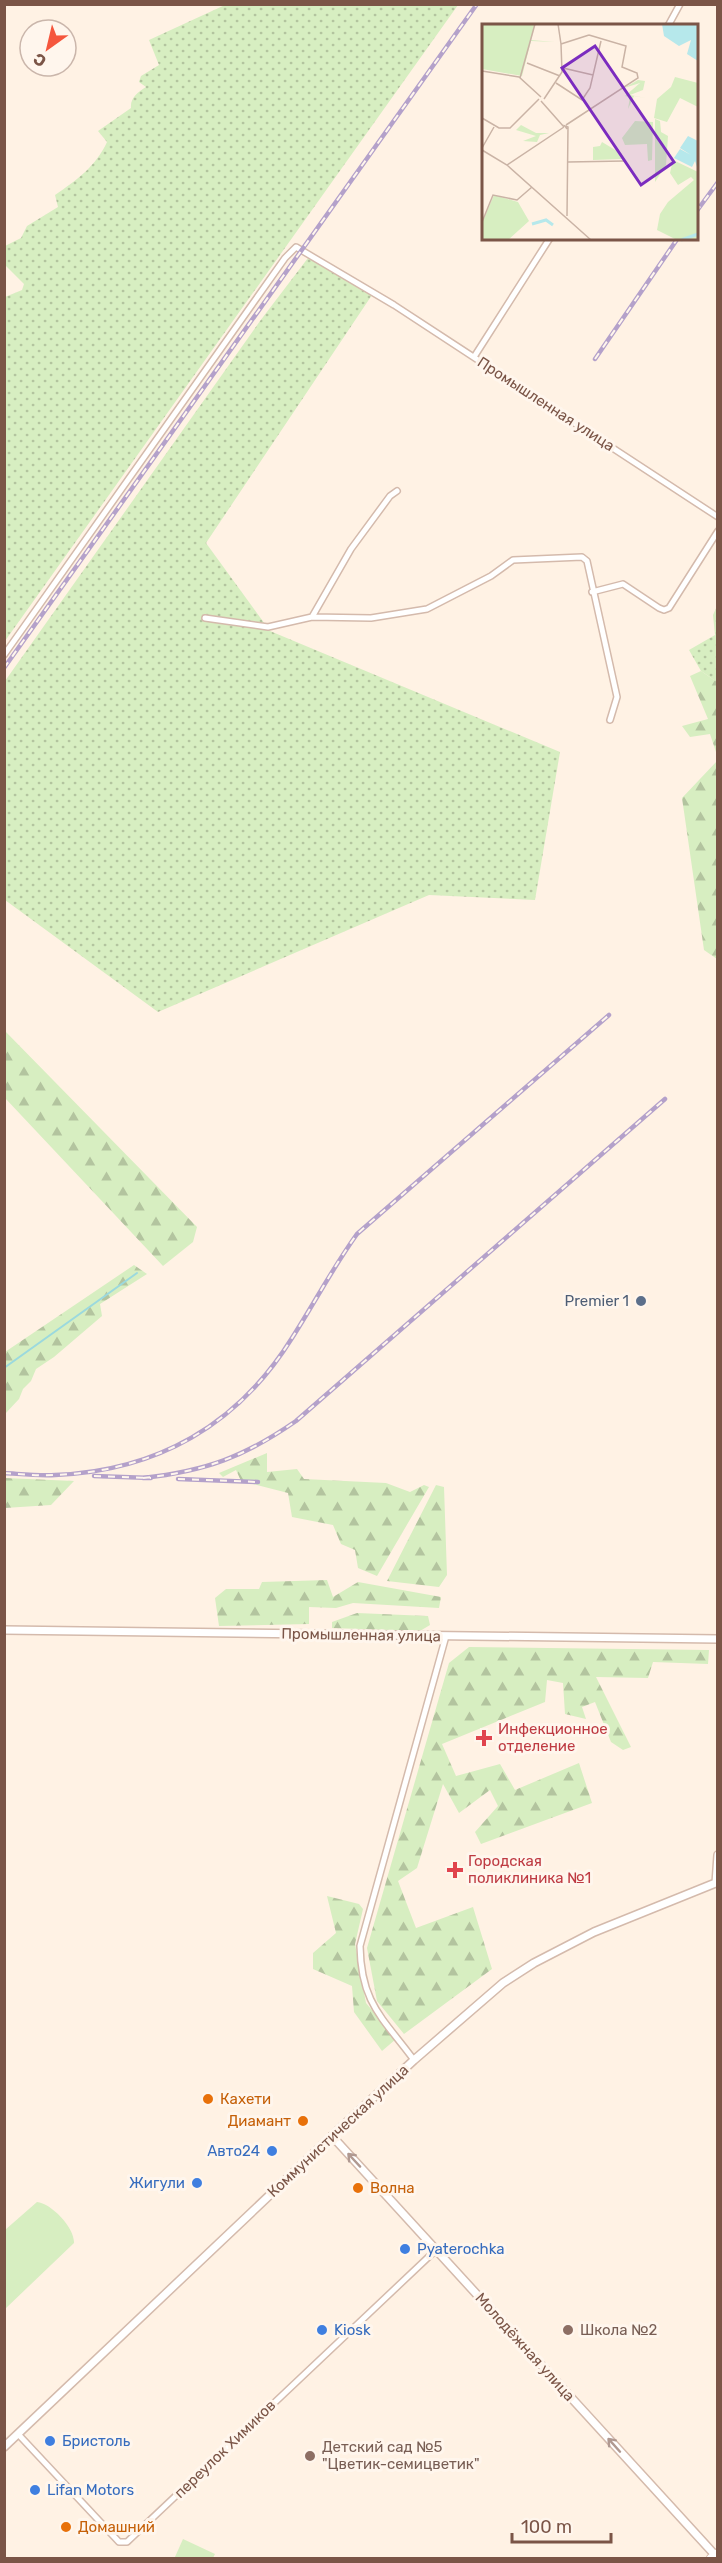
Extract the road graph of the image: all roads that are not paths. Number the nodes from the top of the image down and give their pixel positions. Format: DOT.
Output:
graph roads {
  1 [pos="680,4"];
  2 [pos="669,24"];
  3 [pos="549,240"];
  4 [pos="474,357"];
  5 [pos="397,491"];
  6 [pos="717,517"];
  7 [pos="717,531"];
  8 [pos="592,592"];
  9 [pos="312,617"];
  10 [pos="205,618"];
  11 [pos="4,655"];
  12 [pos="610,720"];
  13 [pos="4,1630"];
  14 [pos="446,1636"];
  15 [pos="717,1639"];
  16 [pos="717,1855"];
  17 [pos="717,1882"];
  18 [pos="414,2060"];
  19 [pos="332,2136"];
  20 [pos="436,2249"];
  21 [pos="18,2434"];
  22 [pos="4,2447"];
  23 [pos="715,2556"];
  1 -- 2 [label="street"];
  3 -- 4 [label="street"];
  4 -- 6 [label="street, Промышленная улица"];
  4 -- 11 [label="street, Промышленная улица"];
  5 -- 9 [label="street"];
  7 -- 8 [label="street"];
  8 -- 9 [label="street"];
  8 -- 12 [label="street"];
  9 -- 10 [label="street"];
  13 -- 14 [label="street, Промышленная улица"];
  14 -- 15 [label="street, Промышленная улица"];
  14 -- 18 [label="street"];
  16 -- 17 [label="street"];
  17 -- 18 [label="street, Коммунистическая улица"];
  18 -- 19 [label="street, Коммунистическая улица"];
  20 -- 19 [label="street, Молодёжная улица, one-way"];
  19 -- 21 [label="street, Коммунистическая улица"];
  20 -- 21 [label="street, переулок Химиков"];
  23 -- 20 [label="street, Молодёжная улица, one-way"];
  21 -- 22 [label="street, Коммунистическая улица"];
}
